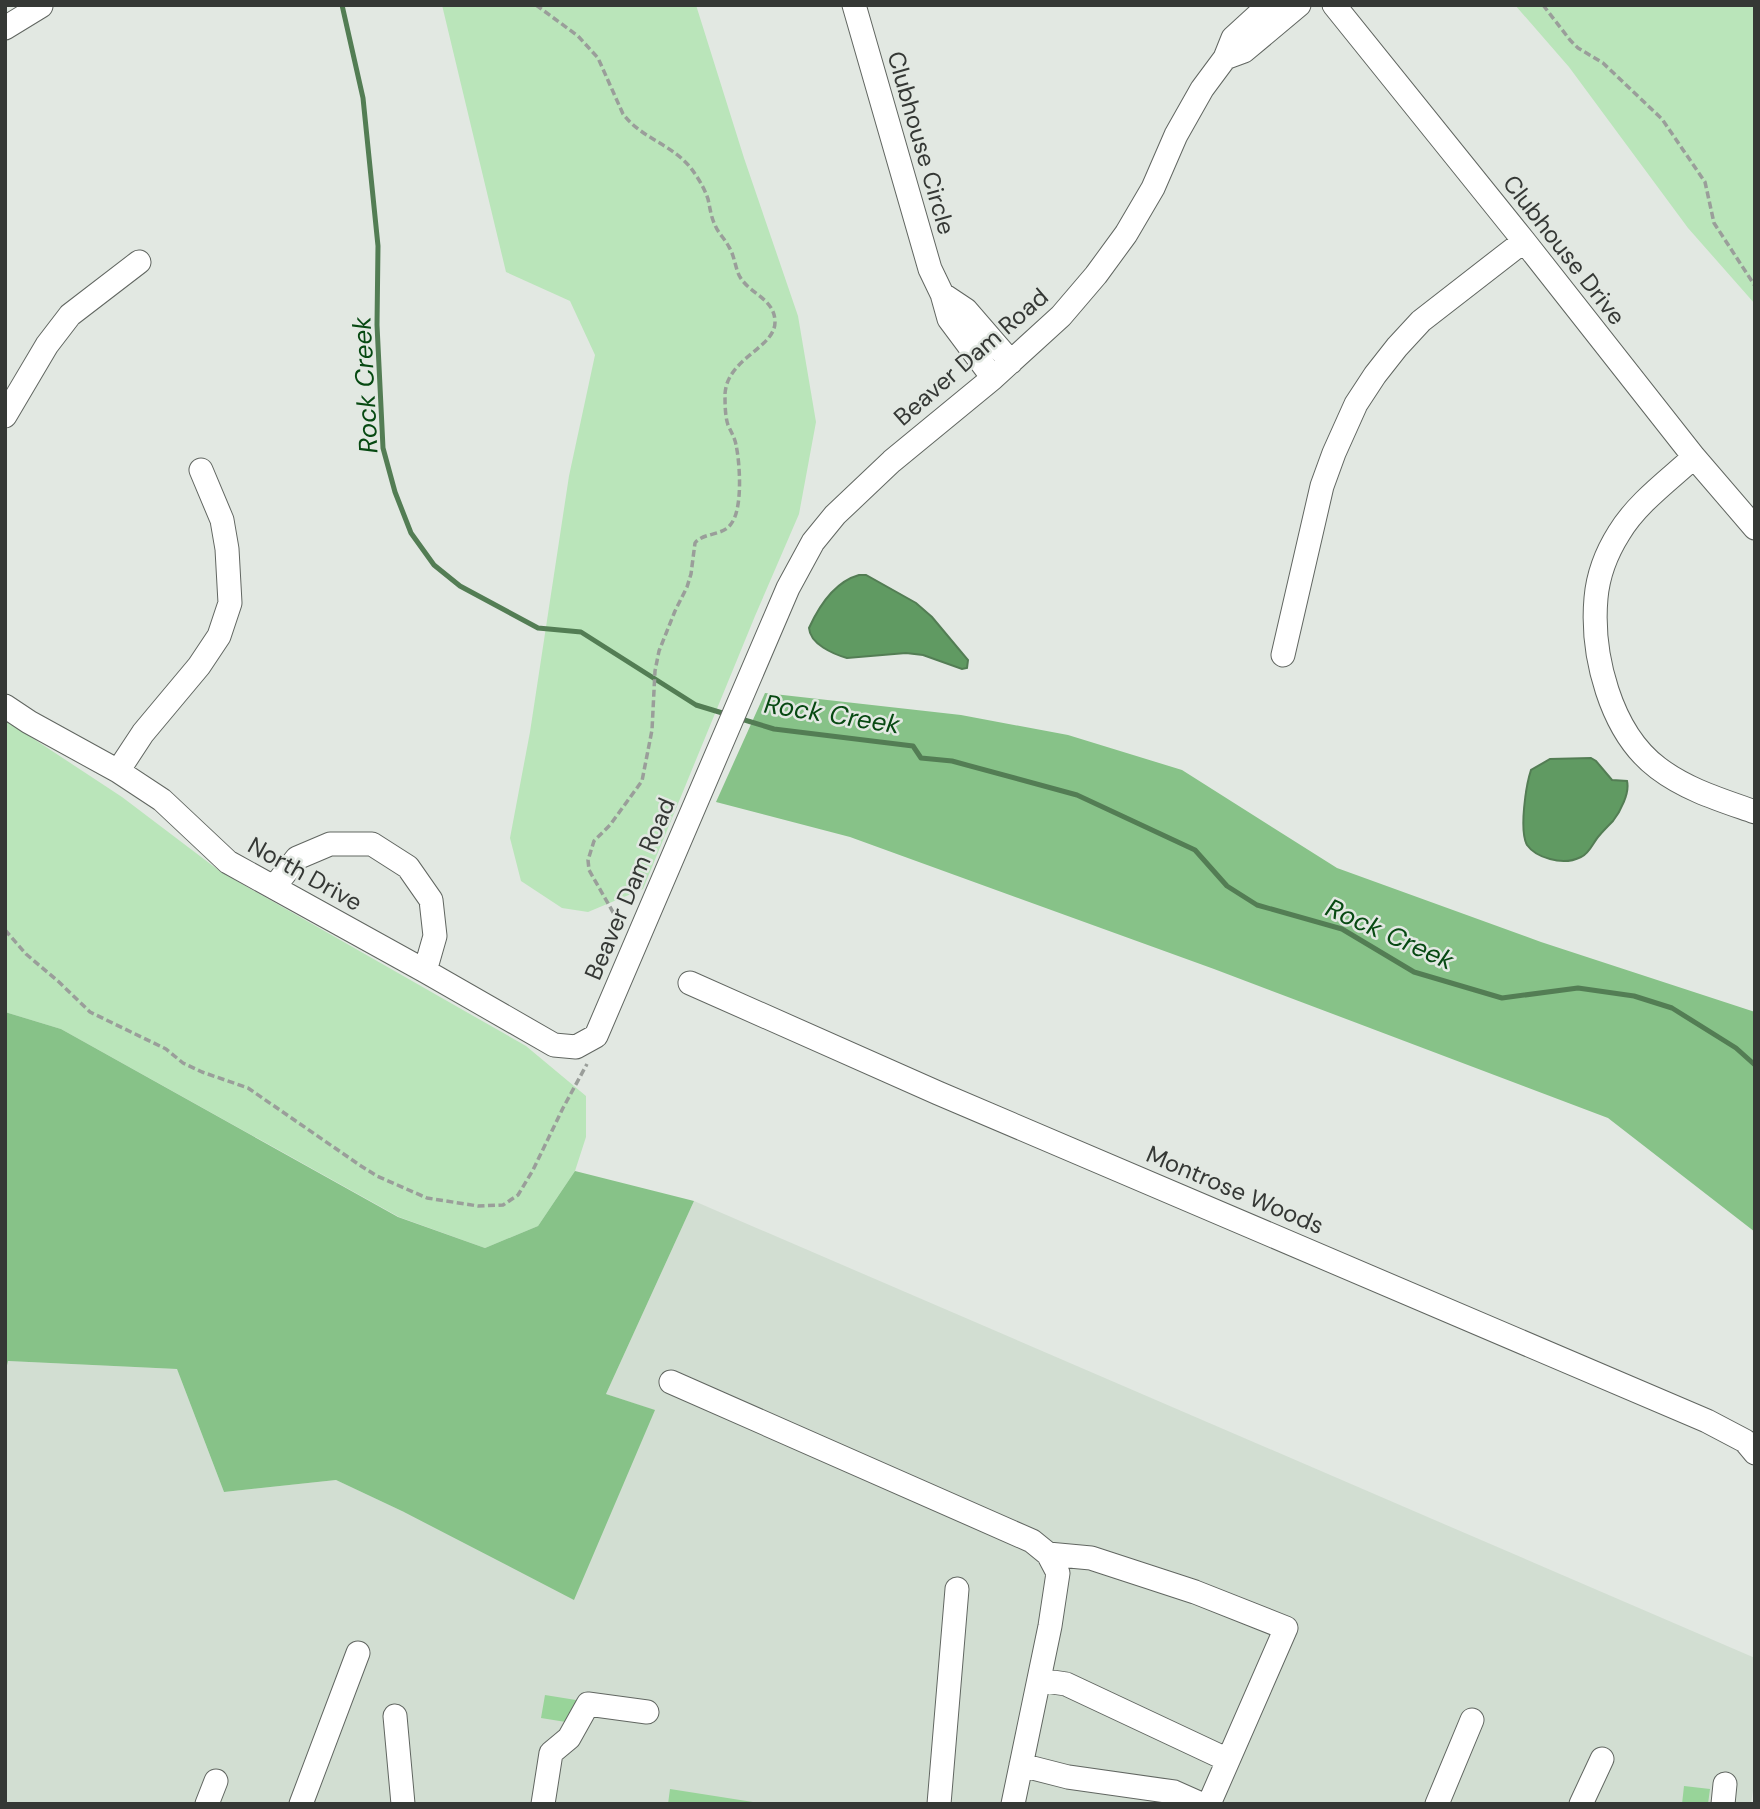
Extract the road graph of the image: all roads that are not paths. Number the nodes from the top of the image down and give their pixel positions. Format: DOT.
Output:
graph roads {
  1 [pos="854,5"];
  2 [pos="1269,5"];
  3 [pos="1299,5"];
  4 [pos="1334,5"];
  5 [pos="41,6"];
  6 [pos="5,28"];
  7 [pos="1225,58"];
  8 [pos="1524,241"];
  9 [pos="139,262"];
  10 [pos="943,294"];
  11 [pos="1011,362"];
  12 [pos="993,378"];
  13 [pos="5,415"];
  14 [pos="1694,457"];
  15 [pos="201,470"];
  16 [pos="1755,528"];
  17 [pos="1283,655"];
  18 [pos="5,706"];
  19 [pos="118,771"];
  20 [pos="1755,812"];
  21 [pos="274,887"];
  22 [pos="425,971"];
  23 [pos="690,983"];
  24 [pos="596,1036"];
  25 [pos="671,1382"];
  26 [pos="1755,1453"];
  27 [pos="1048,1554"];
  28 [pos="957,1589"];
  29 [pos="358,1653"];
  30 [pos="1039,1680"];
  31 [pos="647,1712"];
  32 [pos="395,1716"];
  33 [pos="1472,1720"];
  34 [pos="1602,1759"];
  35 [pos="1228,1760"];
  36 [pos="1021,1765"];
  37 [pos="216,1781"];
  38 [pos="207,1804"];
  39 [pos="301,1804"];
  40 [pos="403,1804"];
  41 [pos="543,1804"];
  42 [pos="939,1804"];
  43 [pos="1013,1804"];
  44 [pos="1201,1804"];
  45 [pos="1209,1804"];
  46 [pos="1437,1804"];
  47 [pos="1581,1804"];
  1 -- 10 [label="street, Clubhouse Circle"];
  2 -- 7 [label="street, Beaver Dam Road"];
  3 -- 7 [label="street, Beaver Dam Road"];
  4 -- 8 [label="street, Clubhouse Drive"];
  5 -- 6 [label="street"];
  7 -- 11 [label="street, Beaver Dam Road"];
  8 -- 14 [label="street, Clubhouse Drive"];
  8 -- 17 [label="street"];
  9 -- 13 [label="street"];
  10 -- 11 [label="street, Clubhouse Circle"];
  10 -- 12 [label="street, Clubhouse Circle"];
  11 -- 12 [label="street, Beaver Dam Road"];
  12 -- 24 [label="street, Beaver Dam Road"];
  14 -- 16 [label="street, Clubhouse Drive"];
  14 -- 20 [label="street"];
  15 -- 19 [label="street"];
  18 -- 19 [label="street, North Drive"];
  19 -- 21 [label="street, North Drive"];
  21 -- 22 [label="street, North Drive"];
  21 -- 22 [label="street"];
  22 -- 24 [label="street, North Drive"];
  23 -- 26 [label="street, Montrose Woods"];
  25 -- 27 [label="street"];
  27 -- 30 [label="street"];
  27 -- 35 [label="street"];
  28 -- 42 [label="street"];
  29 -- 39 [label="street"];
  30 -- 35 [label="street"];
  30 -- 36 [label="street"];
  31 -- 41 [label="street"];
  32 -- 40 [label="street"];
  33 -- 46 [label="street"];
  34 -- 47 [label="street"];
  35 -- 45 [label="street"];
  36 -- 43 [label="street"];
  36 -- 44 [label="street"];
  37 -- 38 [label="street"];
}
